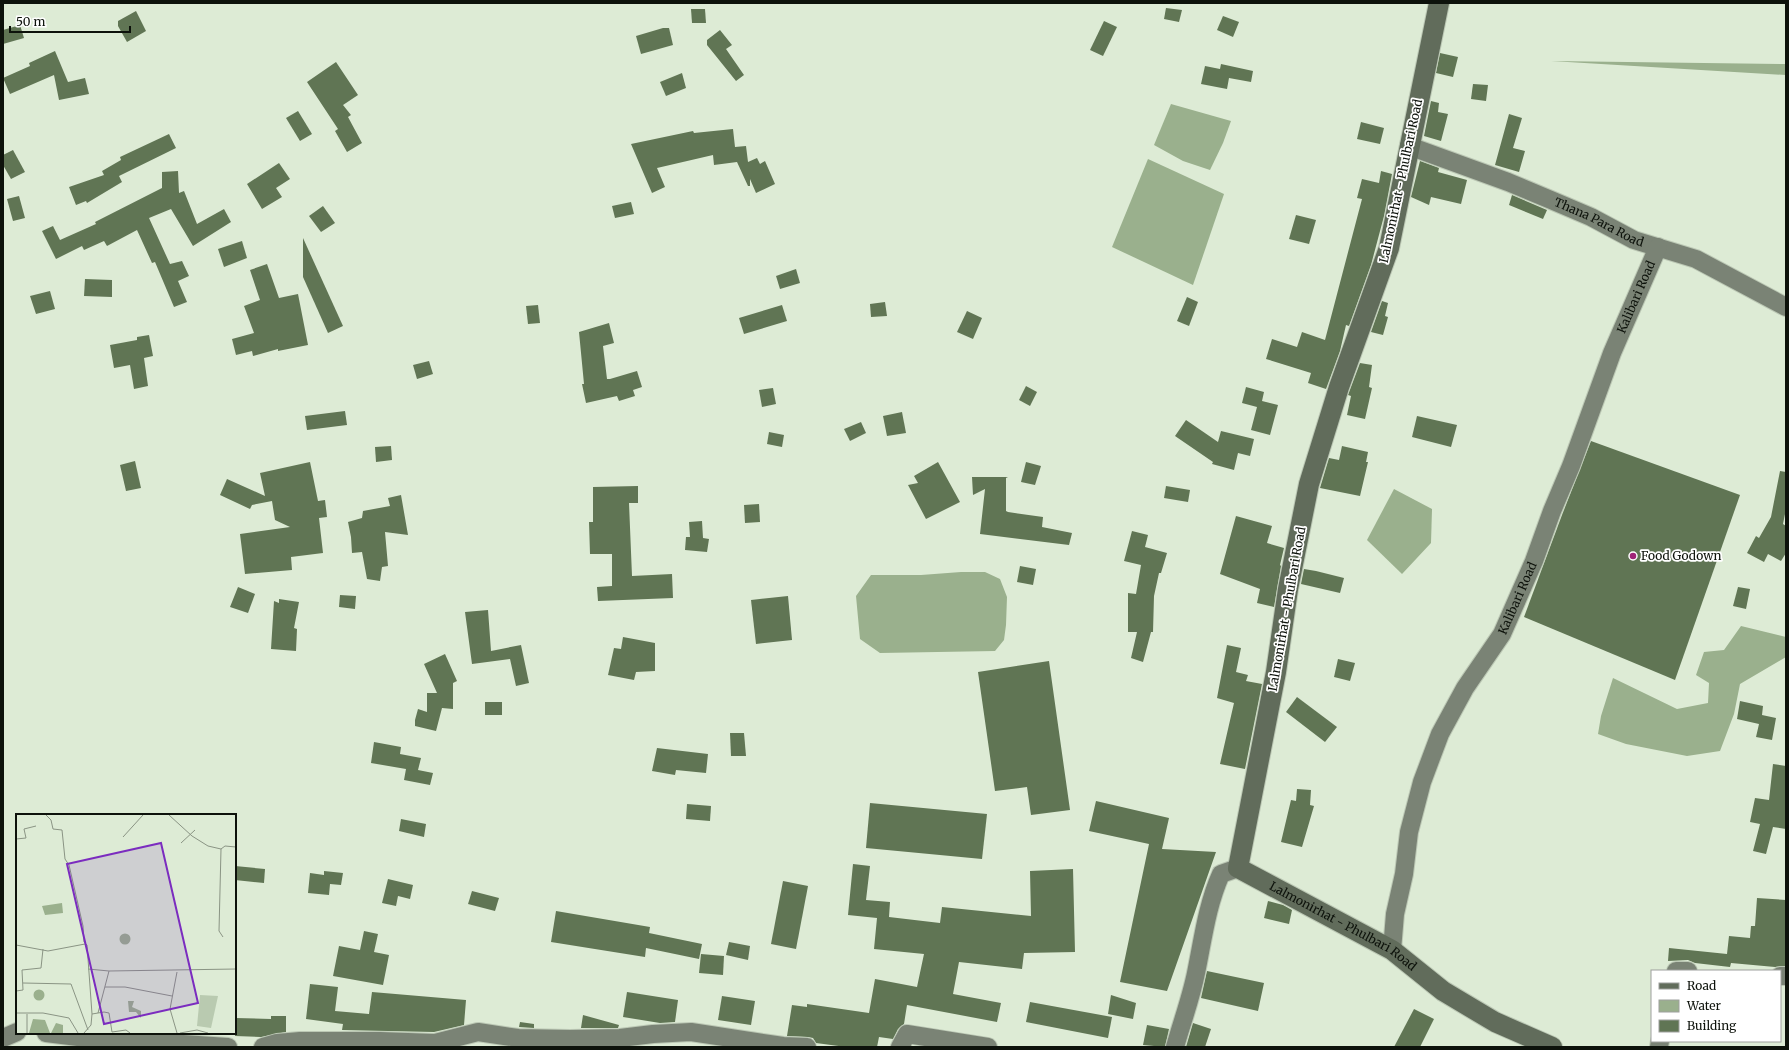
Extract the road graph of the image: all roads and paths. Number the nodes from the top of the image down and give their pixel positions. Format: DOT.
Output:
graph roads {
  1 [pos="1439,3"];
  2 [pos="1409,146"];
  3 [pos="1658,247"];
  4 [pos="1786,307"];
  5 [pos="1238,868"];
  6 [pos="1392,950"];
  7 [pos="16,1032"];
  8 [pos="54,1034"];
  9 [pos="3,1038"];
  10 [pos="228,1047"];
  11 [pos="264,1047"];
  12 [pos="808,1047"];
  13 [pos="900,1047"];
  14 [pos="988,1047"];
  15 [pos="1175,1047"];
  16 [pos="1552,1047"];
  1 -- 2 [label="main road, Lalmonirhat - Phulbari Road"];
  2 -- 3 [label="street, Thana Para Road"];
  2 -- 5 [label="main road, Lalmonirhat - Phulbari Road"];
  3 -- 4 [label="street, Thana Para Road"];
  3 -- 6 [label="street, Kalibari Road"];
  5 -- 6 [label="main road, Lalmonirhat - Phulbari Road"];
  5 -- 15 [label="street"];
  6 -- 16 [label="main road, Lalmonirhat - Phulbari Road"];
  7 -- 9 [label="street"];
  8 -- 10 [label="street"];
  11 -- 12 [label="street"];
  13 -- 14 [label="street"];
}
